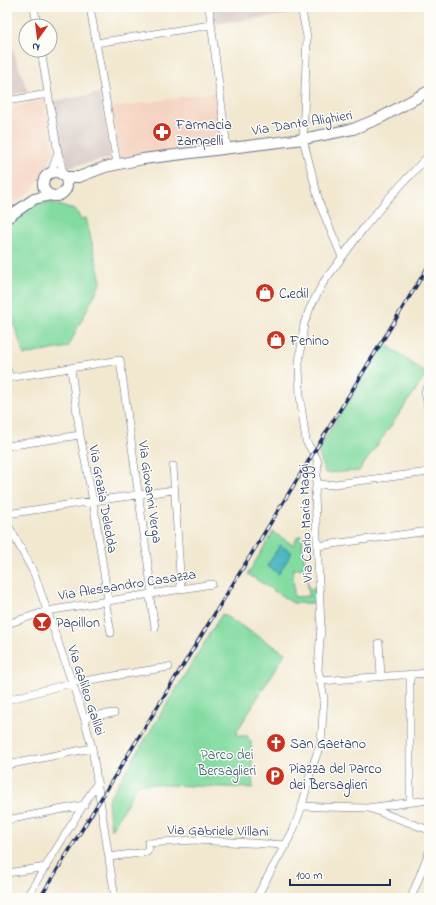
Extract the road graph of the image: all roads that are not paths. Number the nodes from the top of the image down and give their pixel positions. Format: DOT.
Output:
graph roads {
  1 [pos="34,7"];
  2 [pos="90,7"];
  3 [pos="209,7"];
  4 [pos="301,7"];
  5 [pos="36,18"];
  6 [pos="212,25"];
  7 [pos="96,43"];
  8 [pos="42,58"];
  9 [pos="429,91"];
  10 [pos="48,94"];
  11 [pos="7,101"];
  12 [pos="303,139"];
  13 [pos="227,148"];
  14 [pos="58,154"];
  15 [pos="429,155"];
  16 [pos="117,164"];
  17 [pos="51,173"];
  18 [pos="65,180"];
  19 [pos="44,184"];
  20 [pos="51,195"];
  21 [pos="34,199"];
  22 [pos="7,218"];
  23 [pos="342,257"];
  24 [pos="7,369"];
  25 [pos="71,369"];
  26 [pos="8,378"];
  27 [pos="429,386"];
  28 [pos="428,404"];
  29 [pos="429,413"];
  30 [pos="80,434"];
  31 [pos="7,446"];
  32 [pos="173,466"];
  33 [pos="429,472"];
  34 [pos="316,482"];
  35 [pos="174,490"];
  36 [pos="139,494"];
  37 [pos="93,501"];
  38 [pos="7,514"];
  39 [pos="7,523"];
  40 [pos="429,532"];
  41 [pos="317,546"];
  42 [pos="212,584"];
  43 [pos="181,589"];
  44 [pos="152,593"];
  45 [pos="108,600"];
  46 [pos="47,611"];
  47 [pos="7,624"];
  48 [pos="155,627"];
  49 [pos="111,633"];
  50 [pos="379,643"];
  51 [pos="169,667"];
  52 [pos="429,672"];
  53 [pos="410,674"];
  54 [pos="381,676"];
  55 [pos="320,681"];
  56 [pos="71,683"];
  57 [pos="7,700"];
  58 [pos="114,714"];
  59 [pos="84,717"];
  60 [pos="92,748"];
  61 [pos="7,765"];
  62 [pos="97,783"];
  63 [pos="429,800"];
  64 [pos="410,802"];
  65 [pos="84,804"];
  66 [pos="302,806"];
  67 [pos="367,808"];
  68 [pos="7,820"];
  69 [pos="429,830"];
  70 [pos="286,845"];
  71 [pos="429,852"];
  72 [pos="109,856"];
  73 [pos="46,867"];
  74 [pos="7,873"];
  75 [pos="26,898"];
  76 [pos="115,898"];
  77 [pos="256,898"];
  78 [pos="411,898"];
  1 -- 5 [label="street"];
  2 -- 7 [label="street"];
  3 -- 6 [label="street"];
  4 -- 12 [label="street"];
  6 -- 7 [label="street"];
  6 -- 13 [label="street"];
  7 -- 16 [label="street"];
  8 -- 10 [label="street"];
  9 -- 12 [label="main road, Via Dante Alighieri"];
  10 -- 11 [label="street"];
  10 -- 14 [label="street"];
  12 -- 13 [label="main road, Via Dante Alighieri"];
  12 -- 23 [label="street"];
  13 -- 16 [label="main road, Via Dante Alighieri"];
  14 -- 17 [label="street"];
  14 -- 18 [label="street"];
  15 -- 23 [label="street, Via Carlo Maria Maggi"];
  16 -- 18 [label="main road, Via Dante Alighieri"];
  17 -- 18 [label="main road"];
  17 -- 19 [label="main road"];
  18 -- 20 [label="main road"];
  19 -- 20 [label="main road"];
  19 -- 21 [label="main road"];
  20 -- 21 [label="main road"];
  21 -- 22 [label="main road"];
  23 -- 34 [label="street, Via Carlo Maria Maggi"];
  24 -- 26 [label="street"];
  25 -- 26 [label="street"];
  25 -- 30 [label="street, Via Grazia Deledda"];
  25 -- 36 [label="street, Via Giovanni Verga"];
  27 -- 28 [label="street"];
  28 -- 29 [label="street"];
  30 -- 31 [label="street"];
  30 -- 37 [label="street, Via Grazia Deledda"];
  32 -- 35 [label="street"];
  33 -- 34 [label="street"];
  34 -- 41 [label="street, Via Carlo Maria Maggi"];
  35 -- 36 [label="street"];
  35 -- 43 [label="street"];
  36 -- 37 [label="street"];
  36 -- 44 [label="street, Via Giovanni Verga"];
  37 -- 38 [label="street"];
  37 -- 45 [label="street, Via Grazia Deledda"];
  39 -- 46 [label="street, Via Galileo Galilei"];
  40 -- 41 [label="street"];
  41 -- 55 [label="street, Via Carlo Maria Maggi"];
  42 -- 43 [label="street, Via Alessandro Casazza"];
  43 -- 44 [label="street, Via Alessandro Casazza"];
  44 -- 45 [label="street, Via Alessandro Casazza"];
  44 -- 48 [label="street, Via Giovanni Verga"];
  45 -- 46 [label="street, Via Alessandro Casazza"];
  45 -- 49 [label="street, Via Grazia Deledda"];
  46 -- 47 [label="street, Via Alessandro Casazza"];
  46 -- 56 [label="street, Via Galileo Galilei"];
  50 -- 54 [label="street"];
  51 -- 56 [label="street"];
  52 -- 53 [label="street"];
  53 -- 54 [label="street"];
  53 -- 64 [label="street"];
  54 -- 55 [label="street"];
  55 -- 66 [label="street, Via Carlo Maria Maggi"];
  56 -- 57 [label="street"];
  56 -- 59 [label="street, Via Galileo Galilei"];
  58 -- 59 [label="street"];
  59 -- 60 [label="street, Via Galileo Galilei"];
  60 -- 61 [label="street"];
  60 -- 62 [label="street, Via Galileo Galilei"];
  62 -- 65 [label="street"];
  62 -- 72 [label="street, Via Galileo Galilei"];
  63 -- 64 [label="street"];
  64 -- 67 [label="street"];
  65 -- 68 [label="street"];
  65 -- 73 [label="street"];
  66 -- 67 [label="street"];
  66 -- 70 [label="street, Via Carlo Maria Maggi"];
  67 -- 69 [label="street"];
  70 -- 72 [label="street, Via Gabriele Villani"];
  70 -- 77 [label="street, Via Carlo Maria Maggi"];
  71 -- 78 [label="street"];
  72 -- 76 [label="street, Via Galileo Galilei"];
  73 -- 74 [label="street"];
  73 -- 75 [label="street"];
}
